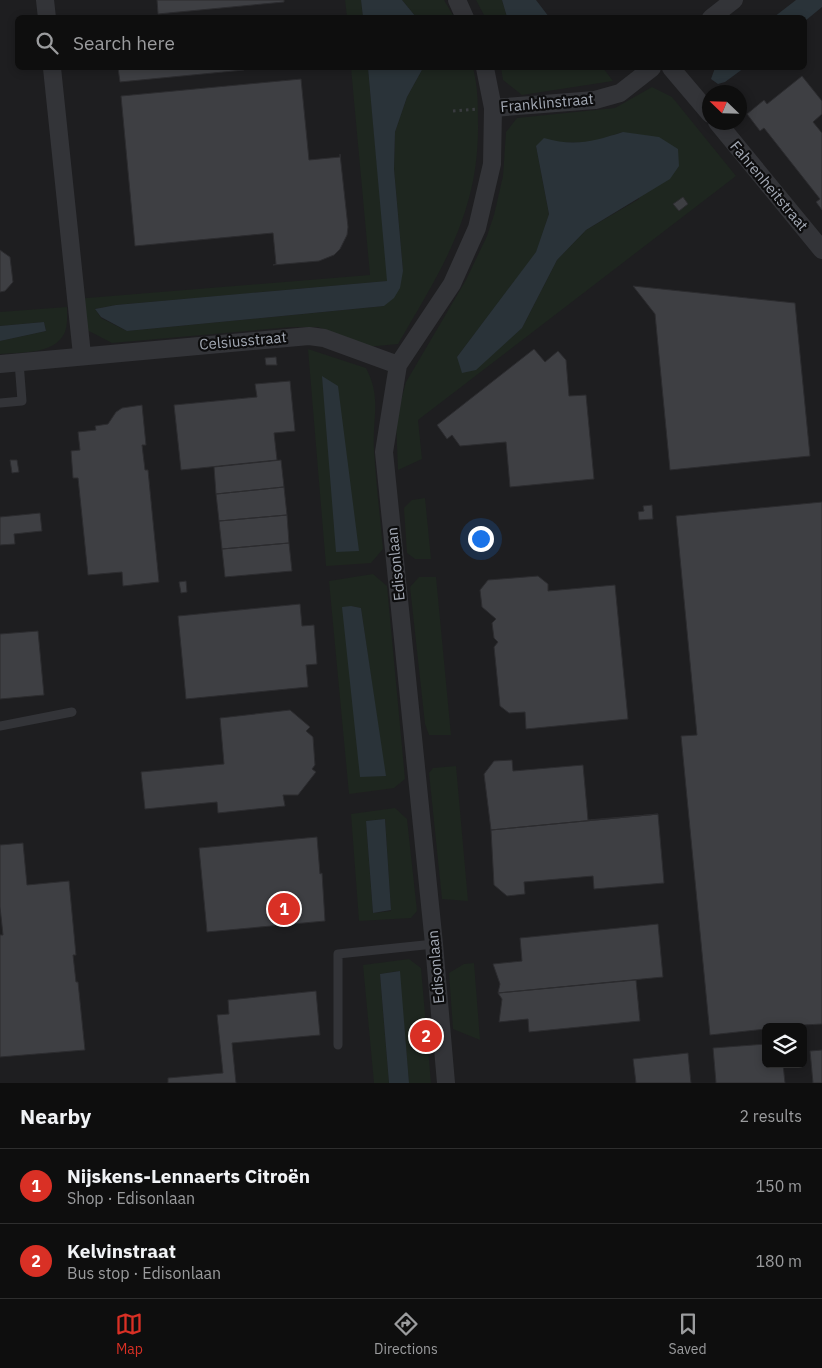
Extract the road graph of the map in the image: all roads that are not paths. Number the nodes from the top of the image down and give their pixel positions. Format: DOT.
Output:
graph roads {
  1 [pos="45,0"];
  2 [pos="457,0"];
  3 [pos="734,0"];
  4 [pos="46,15"];
  5 [pos="464,15"];
  6 [pos="715,15"];
  7 [pos="52,70"];
  8 [pos="485,70"];
  9 [pos="649,70"];
  10 [pos="673,70"];
  11 [pos="702,105"];
  12 [pos="493,108"];
  13 [pos="723,130"];
  14 [pos="822,250"];
  15 [pos="82,355"];
  16 [pos="18,362"];
  17 [pos="0,364"];
  18 [pos="398,365"];
  19 [pos="0,403"];
  20 [pos="72,712"];
  21 [pos="0,726"];
  22 [pos="434,944"];
  23 [pos="338,1045"];
  24 [pos="446,1083"];
  1 -- 4 [label="street"];
  2 -- 5 [label="street"];
  3 -- 6 [label="street"];
  7 -- 15 [label="street"];
  8 -- 12 [label="street, Edisonlaan"];
  9 -- 12 [label="street, Franklinstraat"];
  10 -- 11 [label="street"];
  12 -- 18 [label="street, Edisonlaan"];
  13 -- 14 [label="street, Fahrenheitstraat"];
  15 -- 16 [label="street, Celsiusstraat"];
  15 -- 18 [label="street, Celsiusstraat"];
  16 -- 17 [label="street, Celsiusstraat"];
  16 -- 19 [label="lane"];
  18 -- 22 [label="street, Edisonlaan"];
  20 -- 21 [label="lane"];
  22 -- 23 [label="lane"];
  22 -- 24 [label="street, Edisonlaan"];
}
